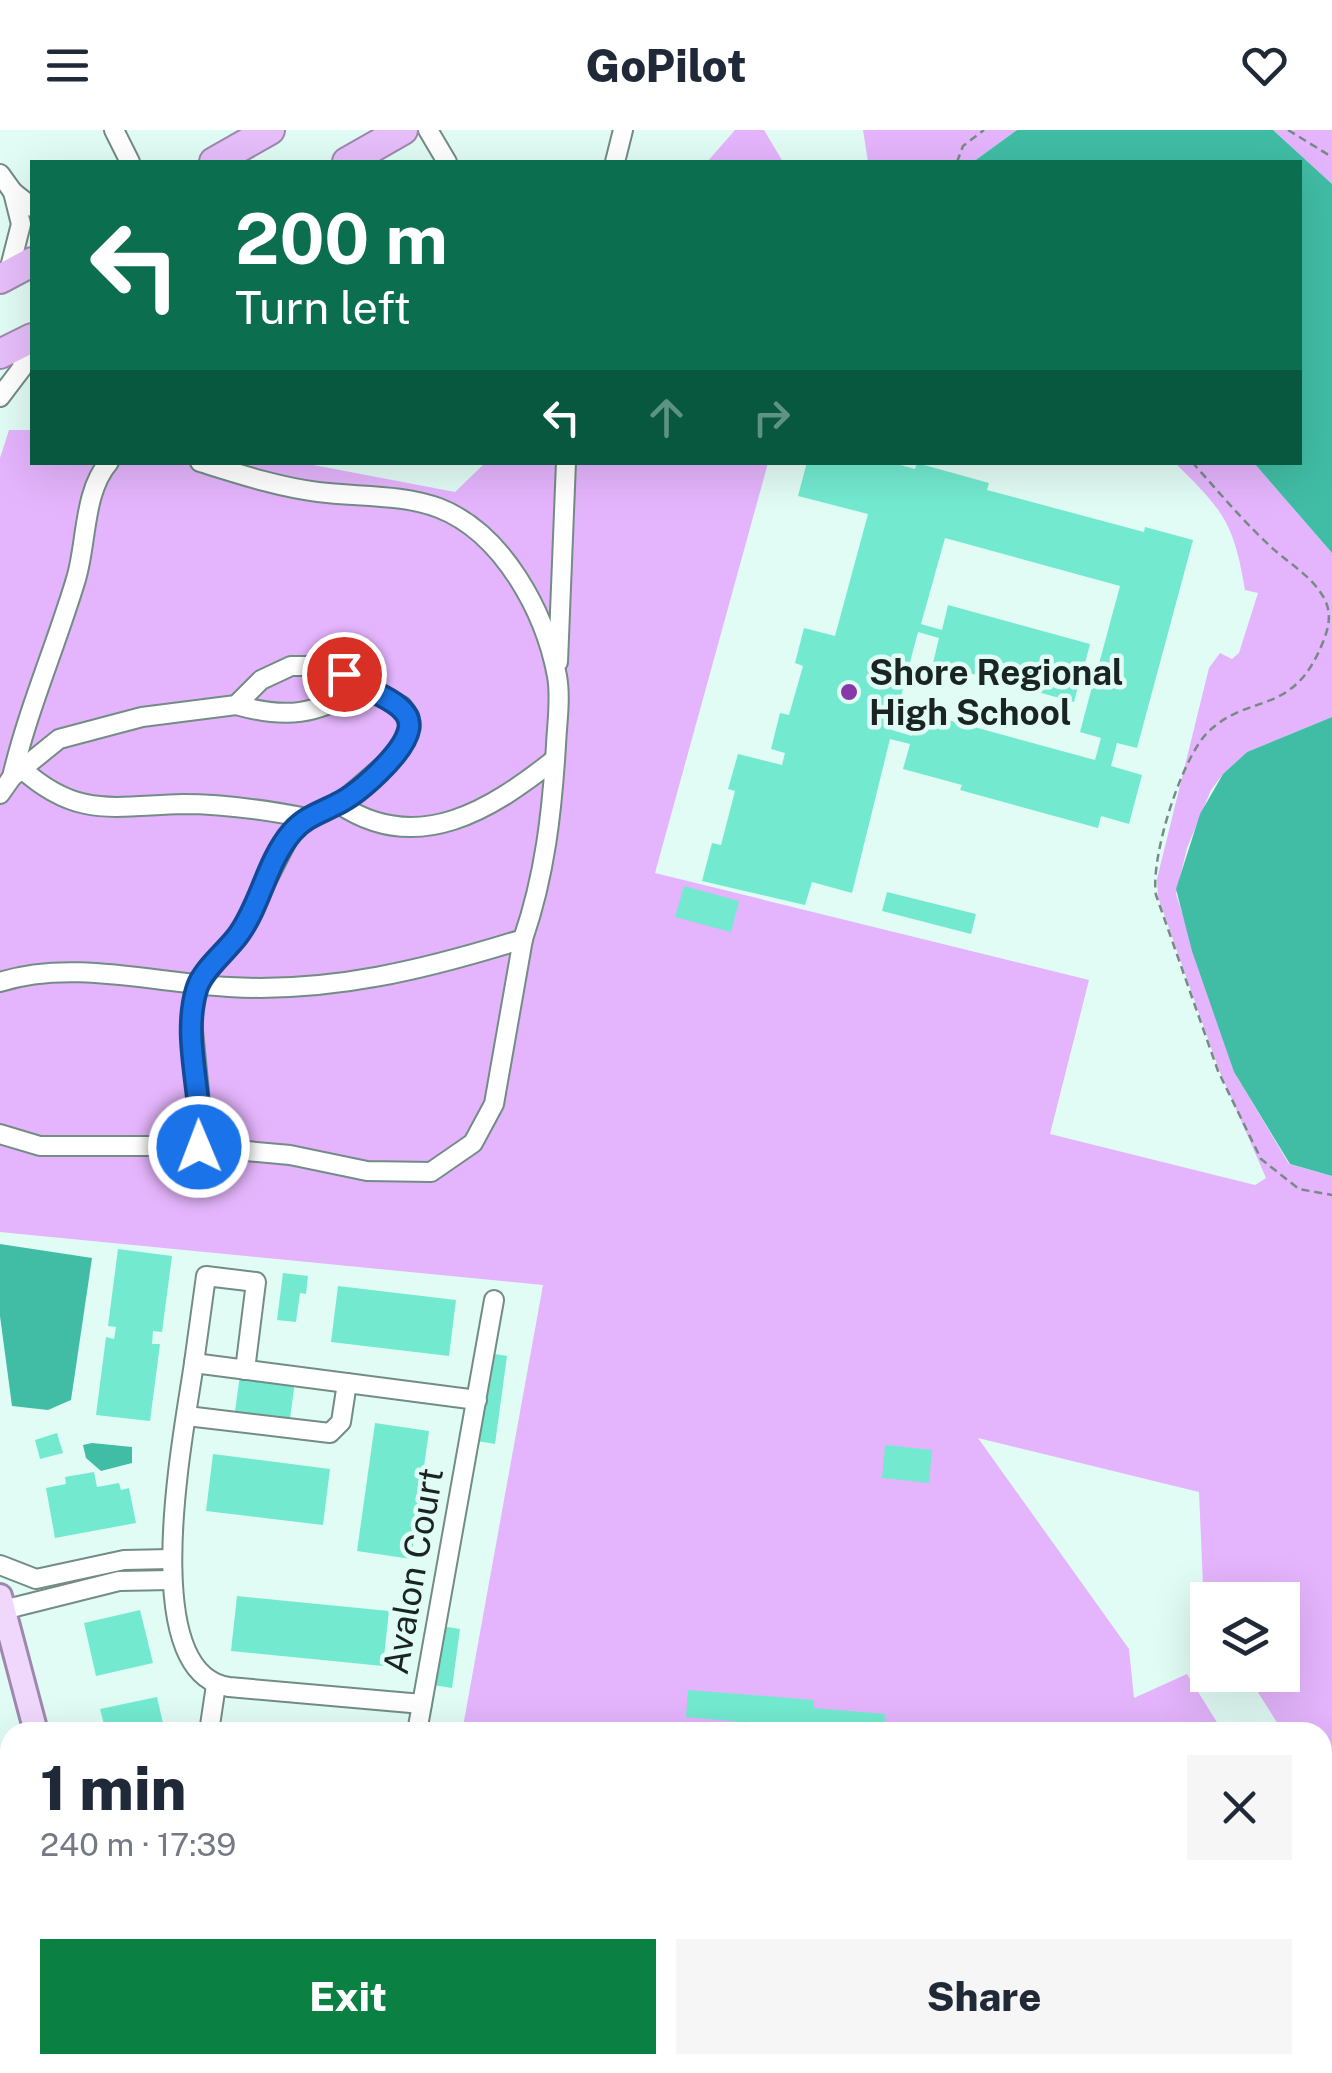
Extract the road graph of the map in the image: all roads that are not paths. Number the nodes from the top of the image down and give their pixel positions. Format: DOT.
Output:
graph roads {
  1 [pos="114,130"];
  2 [pos="403,130"];
  3 [pos="428,130"];
  4 [pos="623,130"];
  5 [pos="259,132"];
  6 [pos="127,156"];
  7 [pos="217,160"];
  8 [pos="350,160"];
  9 [pos="446,160"];
  10 [pos="615,160"];
  11 [pos="0,174"];
  12 [pos="13,192"];
  13 [pos="30,205"];
  14 [pos="13,272"];
  15 [pos="19,345"];
  16 [pos="0,397"];
  17 [pos="108,465"];
  18 [pos="211,465"];
  19 [pos="566,465"];
  20 [pos="560,602"];
  21 [pos="532,604"];
  22 [pos="557,676"];
  23 [pos="360,688"];
  24 [pos="236,705"];
  25 [pos="555,758"];
  26 [pos="17,772"];
  27 [pos="0,794"];
  28 [pos="340,804"];
  29 [pos="308,818"];
  30 [pos="523,939"];
  31 [pos="0,982"];
  32 [pos="198,984"];
  33 [pos="0,1134"];
  34 [pos="199,1147"];
  35 [pos="494,1300"];
  36 [pos="194,1363"];
  37 [pos="246,1370"];
  38 [pos="347,1383"];
  39 [pos="476,1400"];
  40 [pos="186,1416"];
  41 [pos="170,1560"];
  42 [pos="0,1565"];
  43 [pos="170,1580"];
  44 [pos="2,1603"];
  45 [pos="216,1685"];
  46 [pos="422,1704"];
  47 [pos="33,1722"];
  48 [pos="210,1722"];
  49 [pos="419,1722"];
  1 -- 6 [label="street"];
  2 -- 8 [label="highway"];
  3 -- 9 [label="street"];
  4 -- 10 [label="street"];
  5 -- 7 [label="highway"];
  11 -- 12 [label="street"];
  12 -- 13 [label="street"];
  12 -- 14 [label="street"];
  15 -- 16 [label="street"];
  17 -- 26 [label="street"];
  18 -- 21 [label="street"];
  19 -- 20 [label="street"];
  20 -- 21 [label="street"];
  20 -- 22 [label="street"];
  21 -- 22 [label="street"];
  22 -- 25 [label="street"];
  23 -- 24 [label="street"];
  23 -- 24 [label="street"];
  23 -- 28 [label="street"];
  24 -- 26 [label="street"];
  25 -- 28 [label="street"];
  25 -- 30 [label="street"];
  26 -- 27 [label="street"];
  26 -- 29 [label="street"];
  28 -- 29 [label="street"];
  29 -- 32 [label="street"];
  30 -- 32 [label="street"];
  30 -- 34 [label="street"];
  31 -- 32 [label="street"];
  32 -- 34 [label="street"];
  33 -- 34 [label="street"];
  35 -- 39 [label="street, Avalon Court"];
  36 -- 37 [label="street"];
  36 -- 37 [label="street"];
  36 -- 40 [label="street"];
  37 -- 38 [label="street"];
  38 -- 39 [label="street"];
  38 -- 40 [label="street"];
  39 -- 46 [label="street, Avalon Court"];
  40 -- 41 [label="street"];
  41 -- 42 [label="street"];
  41 -- 43 [label="street"];
  43 -- 44 [label="street"];
  43 -- 45 [label="street"];
  44 -- 47 [label="main road"];
  45 -- 46 [label="street, Avalon Court"];
  45 -- 48 [label="street"];
  46 -- 49 [label="street"];
}
